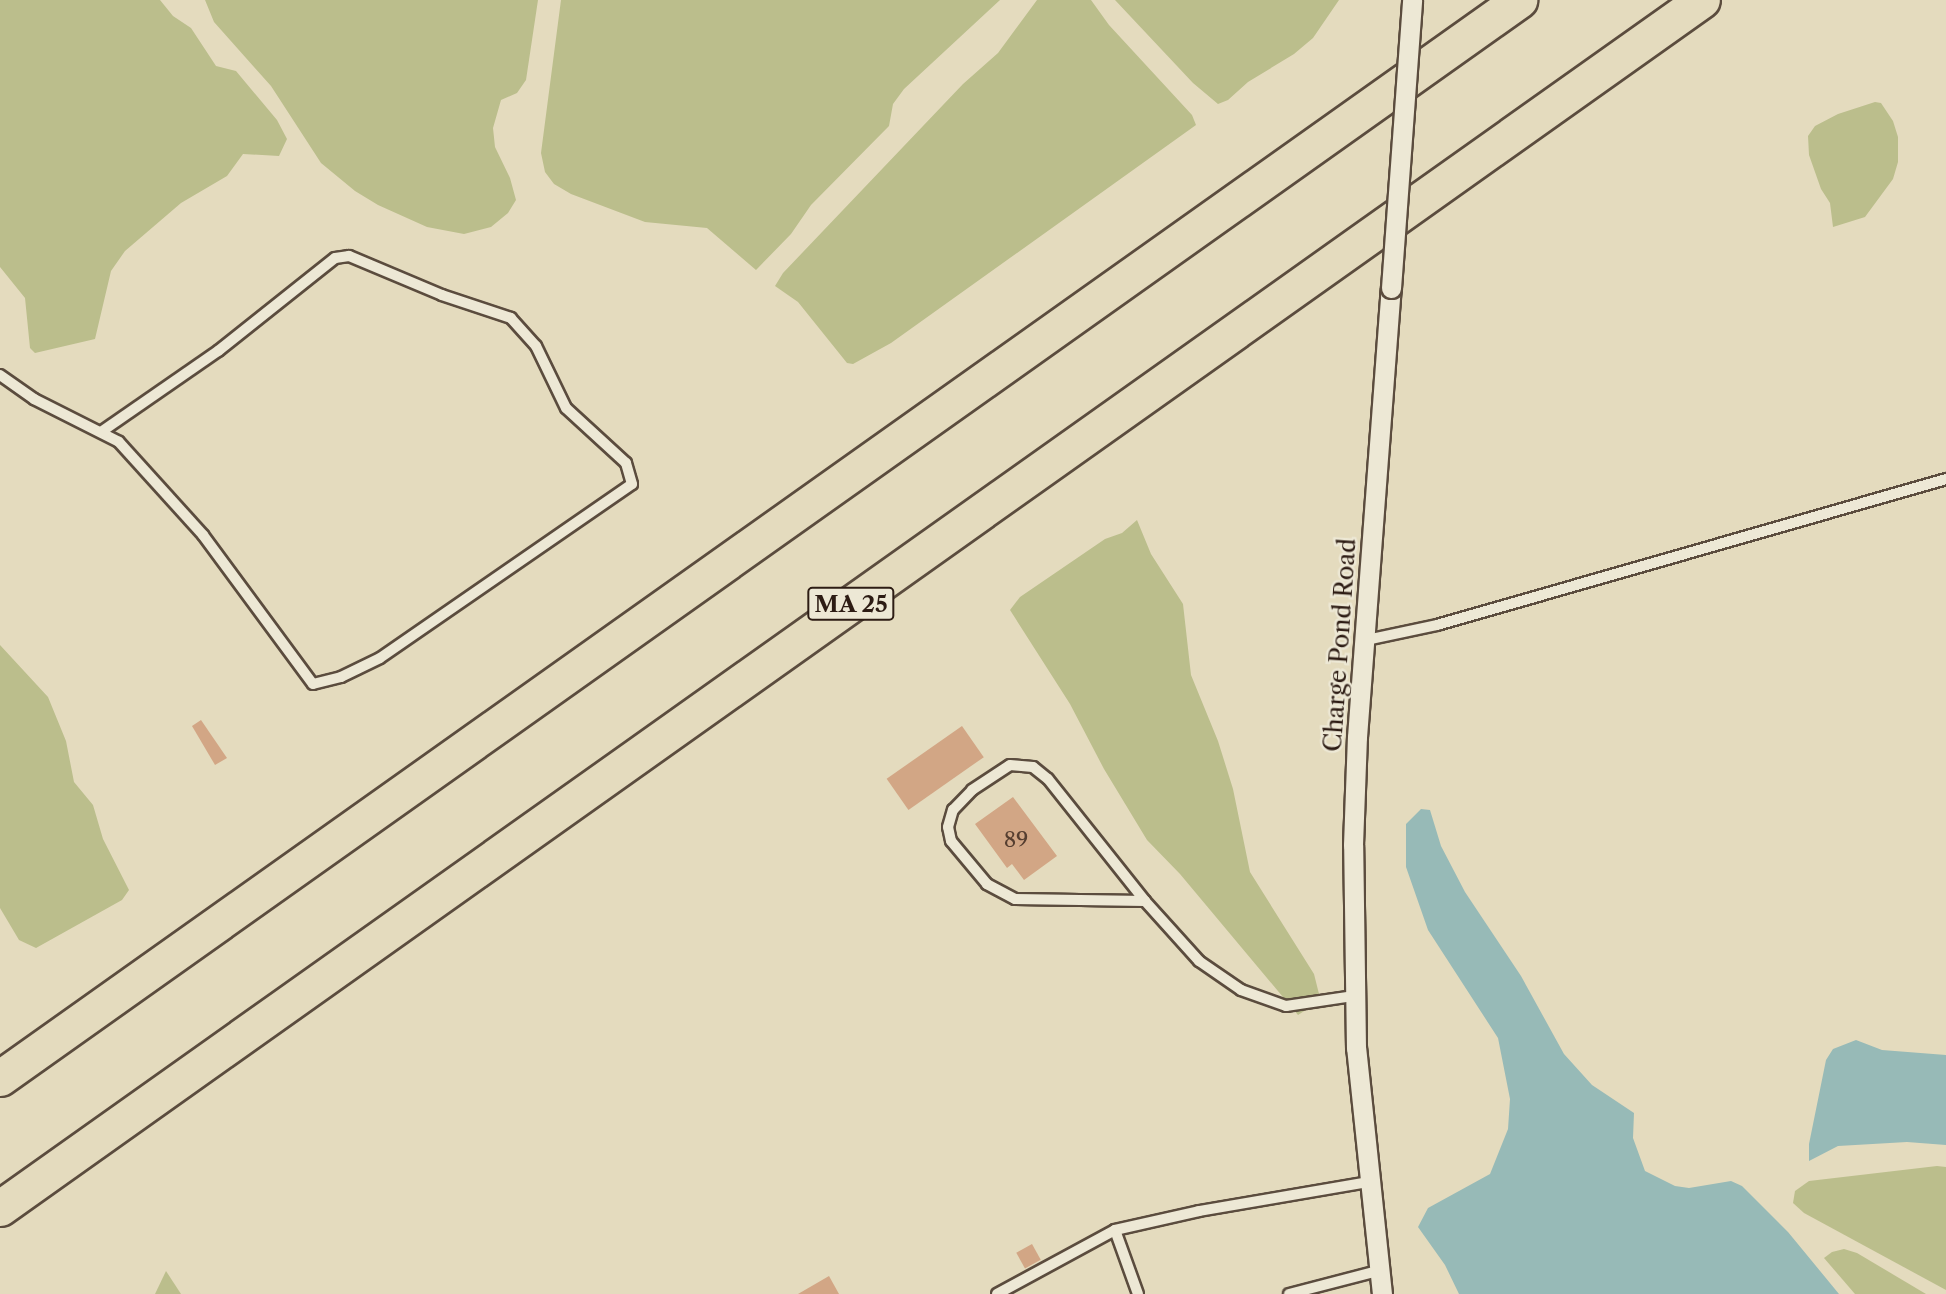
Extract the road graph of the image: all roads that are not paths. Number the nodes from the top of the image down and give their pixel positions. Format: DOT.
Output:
graph roads {
  1 [pos="1412,0"];
  2 [pos="1519,0"];
  3 [pos="1702,0"];
  4 [pos="0,375"];
  5 [pos="101,432"];
  6 [pos="1946,479"];
  7 [pos="1366,640"];
  8 [pos="1145,901"];
  9 [pos="1354,996"];
  10 [pos="0,1078"];
  11 [pos="1369,1182"];
  12 [pos="0,1208"];
  13 [pos="1115,1230"];
  14 [pos="1378,1270"];
  15 [pos="998,1294"];
  16 [pos="1138,1294"];
  17 [pos="1289,1294"];
  18 [pos="1382,1294"];
  1 -- 7 [label="street, Charge Pond Road, bridge"];
  2 -- 10 [label="highway"];
  3 -- 12 [label="highway, MA 25"];
  4 -- 5 [label="lane"];
  5 -- 5 [label="lane"];
  6 -- 7 [label="lane"];
  7 -- 9 [label="street, Charge Pond Road"];
  8 -- 8 [label="lane"];
  8 -- 9 [label="lane"];
  9 -- 11 [label="street, Charge Pond Road"];
  11 -- 13 [label="lane"];
  11 -- 14 [label="street, Charge Pond Road"];
  13 -- 15 [label="lane"];
  13 -- 16 [label="lane"];
  14 -- 17 [label="lane"];
  14 -- 18 [label="street, Charge Pond Road"];
}
